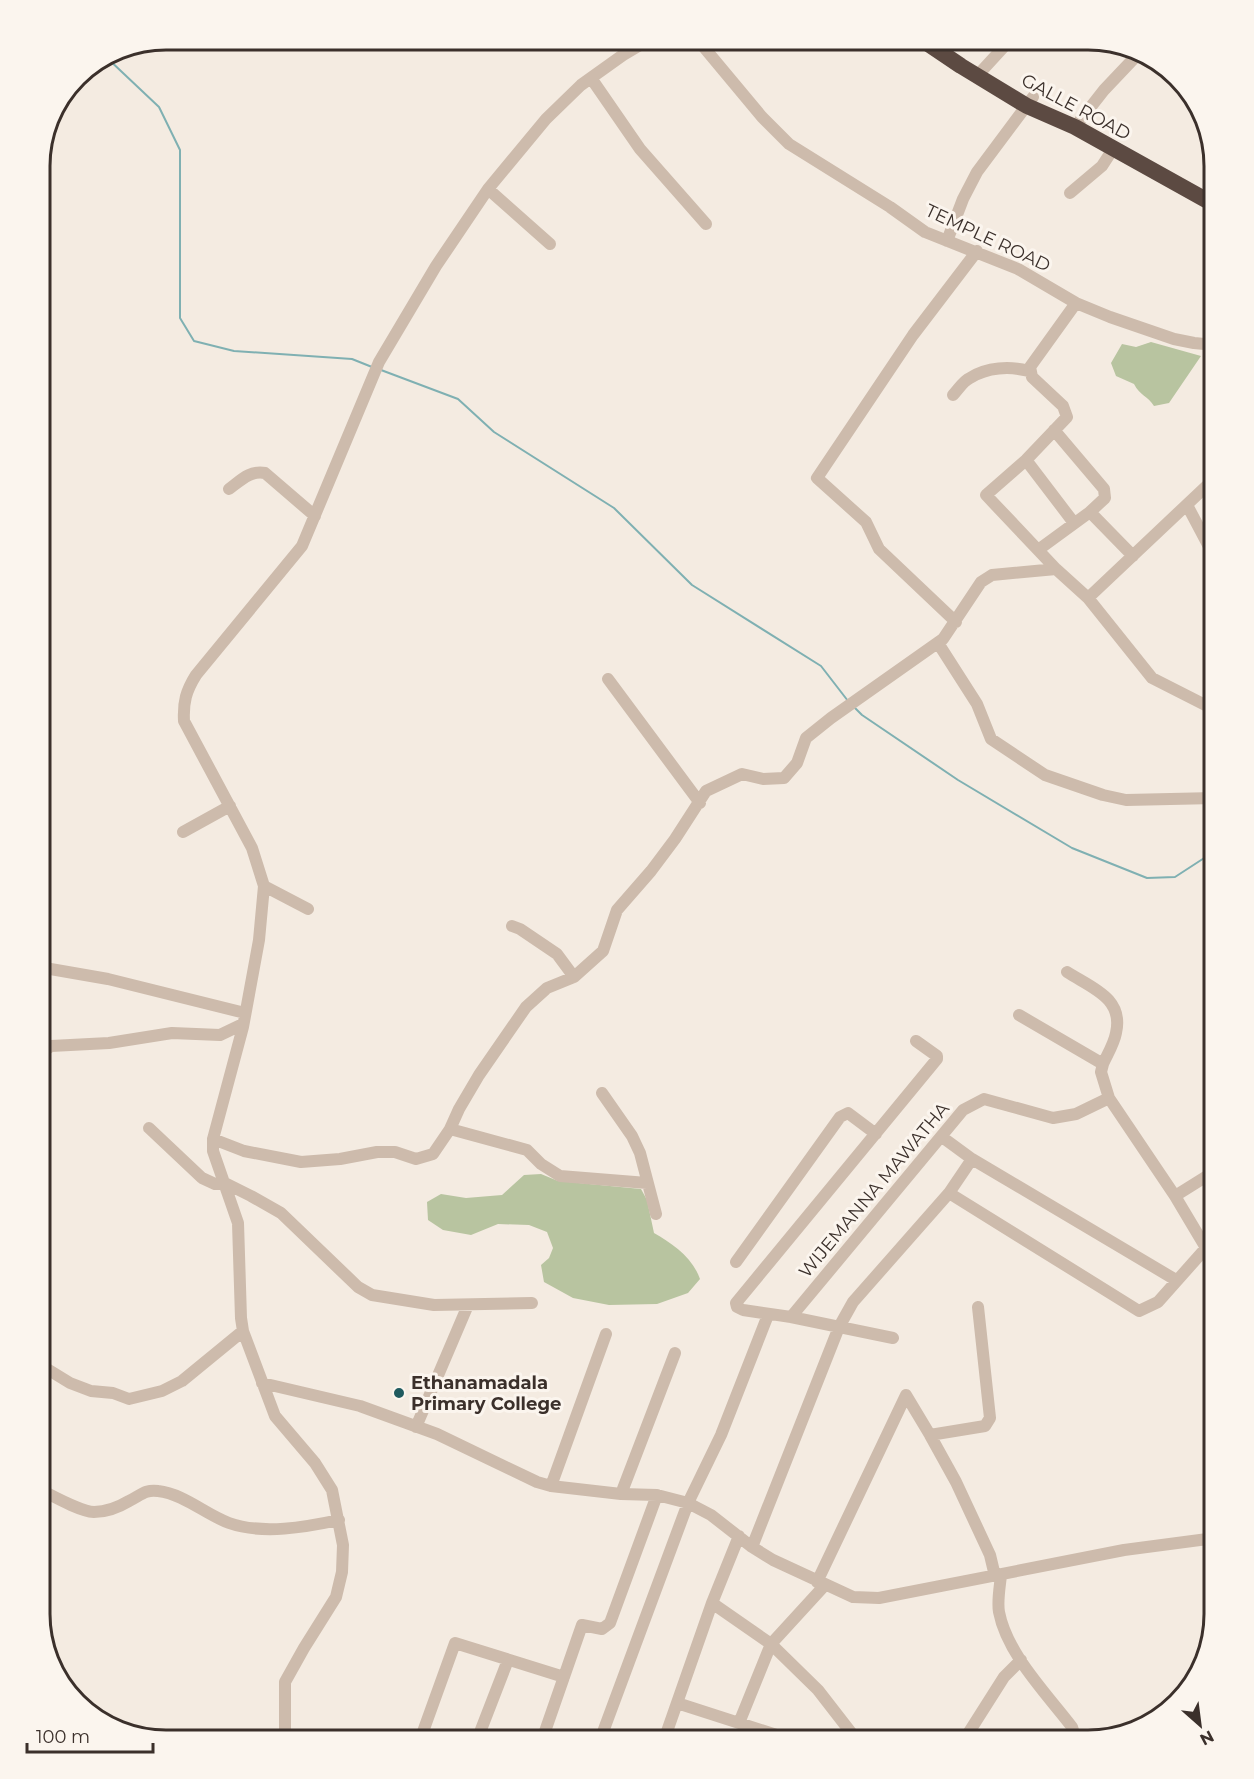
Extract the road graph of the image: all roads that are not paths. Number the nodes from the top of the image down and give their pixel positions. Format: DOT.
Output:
graph roads {
  1 [pos="631,50"];
  2 [pos="706,50"];
  3 [pos="941,50"];
  4 [pos="953,50"];
  5 [pos="1001,50"];
  6 [pos="1134,59"];
  7 [pos="980,72"];
  8 [pos="591,78"];
  9 [pos="1030,102"];
  10 [pos="1078,123"];
  11 [pos="1113,149"];
  12 [pos="1204,186"];
  13 [pos="488,189"];
  14 [pos="1070,193"];
  15 [pos="1204,199"];
  16 [pos="706,224"];
  17 [pos="947,241"];
  18 [pos="550,244"];
  19 [pos="977,251"];
  20 [pos="1076,303"];
  21 [pos="1204,344"];
  22 [pos="1029,371"];
  23 [pos="953,395"];
  24 [pos="1054,430"];
  25 [pos="1026,460"];
  26 [pos="229,489"];
  27 [pos="1204,489"];
  28 [pos="1187,505"];
  29 [pos="1090,512"];
  30 [pos="315,516"];
  31 [pos="1074,523"];
  32 [pos="1204,537"];
  33 [pos="1038,550"];
  34 [pos="1133,556"];
  35 [pos="1056,569"];
  36 [pos="1088,598"];
  37 [pos="956,622"];
  38 [pos="938,643"];
  39 [pos="608,678"];
  40 [pos="1204,704"];
  41 [pos="1204,798"];
  42 [pos="700,803"];
  43 [pos="230,806"];
  44 [pos="183,832"];
  45 [pos="264,886"];
  46 [pos="308,909"];
  47 [pos="512,926"];
  48 [pos="50,969"];
  49 [pos="1067,972"];
  50 [pos="574,977"];
  51 [pos="1019,1015"];
  52 [pos="244,1018"];
  53 [pos="916,1041"];
  54 [pos="50,1047"];
  55 [pos="1103,1065"];
  56 [pos="602,1094"];
  57 [pos="1109,1098"];
  58 [pos="149,1128"];
  59 [pos="450,1128"];
  60 [pos="876,1134"];
  61 [pos="942,1137"];
  62 [pos="213,1139"];
  63 [pos="972,1159"];
  64 [pos="1204,1178"];
  65 [pos="647,1183"];
  66 [pos="225,1184"];
  67 [pos="949,1193"];
  68 [pos="1175,1196"];
  69 [pos="656,1214"];
  70 [pos="1204,1241"];
  71 [pos="1204,1255"];
  72 [pos="736,1262"];
  73 [pos="1176,1280"];
  74 [pos="532,1303"];
  75 [pos="468,1305"];
  76 [pos="978,1307"];
  77 [pos="768,1316"];
  78 [pos="791,1317"];
  79 [pos="839,1327"];
  80 [pos="243,1331"];
  81 [pos="606,1334"];
  82 [pos="892,1338"];
  83 [pos="675,1353"];
  84 [pos="50,1371"];
  85 [pos="262,1383"];
  86 [pos="416,1427"];
  87 [pos="930,1435"];
  88 [pos="551,1486"];
  89 [pos="621,1494"];
  90 [pos="50,1495"];
  91 [pos="657,1496"];
  92 [pos="688,1503"];
  93 [pos="339,1520"];
  94 [pos="739,1536"];
  95 [pos="1204,1539"];
  96 [pos="752,1547"];
  97 [pos="998,1575"];
  98 [pos="821,1583"];
  99 [pos="712,1603"];
  100 [pos="771,1644"];
  101 [pos="508,1660"];
  102 [pos="1021,1660"];
  103 [pos="564,1677"];
  104 [pos="677,1703"];
  105 [pos="739,1723"];
  106 [pos="285,1729"];
  107 [pos="424,1729"];
  108 [pos="481,1729"];
  109 [pos="546,1729"];
  110 [pos="604,1729"];
  111 [pos="668,1730"];
  112 [pos="760,1730"];
  113 [pos="849,1730"];
  114 [pos="970,1730"];
  115 [pos="1073,1730"];
  1 -- 8 [label="street"];
  2 -- 17 [label="street, TEMPLE ROAD"];
  3 -- 7 [label="highway, GALLE ROAD"];
  4 -- 7 [label="highway, GALLE ROAD"];
  5 -- 7 [label="street"];
  6 -- 10 [label="street"];
  7 -- 9 [label="highway, GALLE ROAD"];
  8 -- 13 [label="street"];
  8 -- 16 [label="street"];
  9 -- 10 [label="highway, GALLE ROAD"];
  9 -- 17 [label="street"];
  10 -- 11 [label="highway, GALLE ROAD"];
  10 -- 12 [label="highway, GALLE ROAD"];
  11 -- 14 [label="street"];
  11 -- 15 [label="highway, GALLE ROAD"];
  13 -- 18 [label="street"];
  13 -- 30 [label="street"];
  17 -- 19 [label="street, TEMPLE ROAD"];
  19 -- 20 [label="street, TEMPLE ROAD"];
  19 -- 37 [label="street"];
  20 -- 21 [label="street, TEMPLE ROAD"];
  20 -- 22 [label="street"];
  22 -- 23 [label="street"];
  22 -- 24 [label="street"];
  24 -- 25 [label="street"];
  24 -- 29 [label="street"];
  25 -- 31 [label="street"];
  25 -- 33 [label="street"];
  26 -- 30 [label="street"];
  27 -- 28 [label="street"];
  28 -- 32 [label="street"];
  28 -- 34 [label="street"];
  29 -- 31 [label="street"];
  29 -- 34 [label="street"];
  30 -- 43 [label="street"];
  31 -- 33 [label="street"];
  33 -- 35 [label="street"];
  34 -- 36 [label="street"];
  35 -- 36 [label="street"];
  35 -- 37 [label="street"];
  36 -- 40 [label="street"];
  37 -- 38 [label="street"];
  38 -- 41 [label="street"];
  38 -- 42 [label="street"];
  39 -- 42 [label="street"];
  42 -- 50 [label="street"];
  43 -- 44 [label="street"];
  43 -- 45 [label="street"];
  45 -- 46 [label="street"];
  45 -- 52 [label="street"];
  47 -- 50 [label="street"];
  48 -- 52 [label="street"];
  49 -- 55 [label="street"];
  50 -- 59 [label="street"];
  51 -- 55 [label="street"];
  52 -- 54 [label="street"];
  52 -- 62 [label="street"];
  53 -- 60 [label="street"];
  55 -- 57 [label="street"];
  56 -- 65 [label="street"];
  57 -- 61 [label="street, WIJEMANNA MAWATHA"];
  57 -- 68 [label="street"];
  58 -- 66 [label="street"];
  59 -- 62 [label="street"];
  59 -- 65 [label="street"];
  60 -- 72 [label="street"];
  60 -- 77 [label="street"];
  61 -- 63 [label="street"];
  61 -- 78 [label="street, WIJEMANNA MAWATHA"];
  62 -- 66 [label="street"];
  63 -- 67 [label="street"];
  63 -- 73 [label="street"];
  64 -- 68 [label="street"];
  65 -- 69 [label="street"];
  66 -- 75 [label="street"];
  66 -- 80 [label="street"];
  67 -- 73 [label="street"];
  67 -- 79 [label="street"];
  68 -- 70 [label="street"];
  71 -- 73 [label="street"];
  74 -- 75 [label="street"];
  75 -- 86 [label="street"];
  76 -- 87 [label="street"];
  77 -- 78 [label="street"];
  77 -- 92 [label="street"];
  78 -- 79 [label="street"];
  79 -- 82 [label="street"];
  79 -- 96 [label="street"];
  80 -- 84 [label="street"];
  80 -- 85 [label="street"];
  81 -- 88 [label="street"];
  83 -- 89 [label="street"];
  85 -- 86 [label="street"];
  85 -- 93 [label="street"];
  86 -- 88 [label="street"];
  87 -- 97 [label="street"];
  87 -- 98 [label="street"];
  88 -- 89 [label="street"];
  89 -- 91 [label="street"];
  90 -- 93 [label="street"];
  91 -- 92 [label="street"];
  91 -- 103 [label="street"];
  92 -- 94 [label="street"];
  92 -- 110 [label="street"];
  93 -- 106 [label="street"];
  94 -- 96 [label="street"];
  94 -- 99 [label="street"];
  95 -- 97 [label="street"];
  96 -- 98 [label="street"];
  97 -- 98 [label="street"];
  97 -- 102 [label="street"];
  98 -- 100 [label="street"];
  99 -- 100 [label="street"];
  99 -- 104 [label="street"];
  100 -- 105 [label="street"];
  100 -- 113 [label="street"];
  101 -- 103 [label="street"];
  101 -- 107 [label="street"];
  101 -- 108 [label="street"];
  102 -- 114 [label="street"];
  102 -- 115 [label="street"];
  103 -- 109 [label="street"];
  104 -- 105 [label="street"];
  104 -- 111 [label="street"];
  105 -- 112 [label="street"];
}
